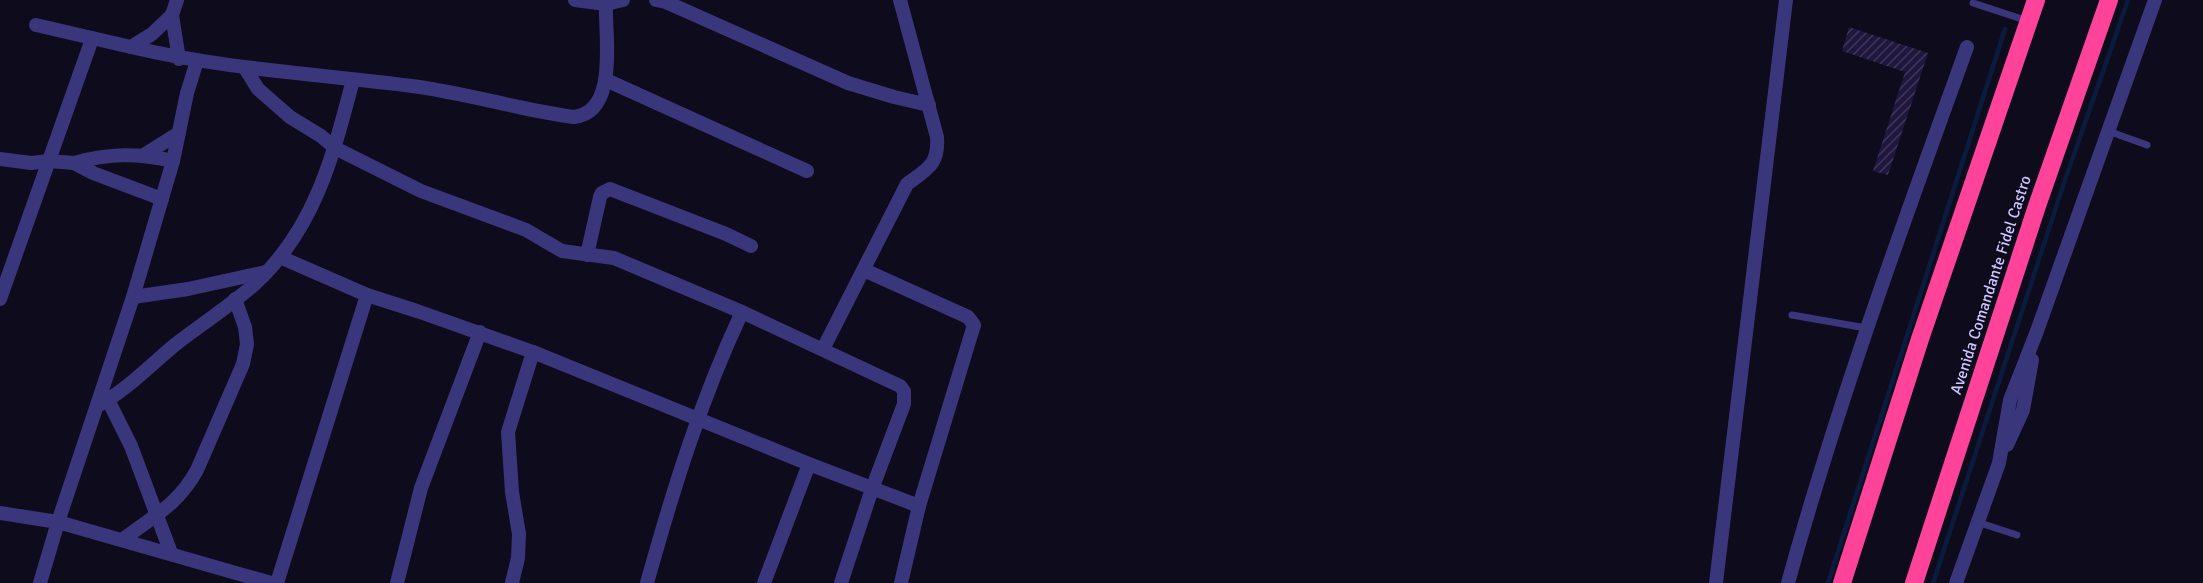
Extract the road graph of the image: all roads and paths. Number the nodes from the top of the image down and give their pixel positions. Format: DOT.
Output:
graph roads {
  1 [pos="177,0"];
  2 [pos="576,0"];
  3 [pos="623,0"];
  4 [pos="656,0"];
  5 [pos="900,0"];
  6 [pos="1786,0"];
  7 [pos="2036,0"];
  8 [pos="2109,0"];
  9 [pos="2155,0"];
  10 [pos="606,2"];
  11 [pos="1973,3"];
  12 [pos="172,15"];
  13 [pos="2028,21"];
  14 [pos="36,26"];
  15 [pos="92,39"];
  16 [pos="131,47"];
  17 [pos="1967,47"];
  18 [pos="179,58"];
  19 [pos="197,61"];
  20 [pos="245,68"];
  21 [pos="353,80"];
  22 [pos="606,80"];
  23 [pos="929,105"];
  24 [pos="2108,131"];
  25 [pos="179,134"];
  26 [pos="2147,145"];
  27 [pos="335,148"];
  28 [pos="144,155"];
  29 [pos="0,159"];
  30 [pos="49,161"];
  31 [pos="173,161"];
  32 [pos="74,163"];
  33 [pos="807,171"];
  34 [pos="162,199"];
  35 [pos="751,246"];
  36 [pos="587,255"];
  37 [pos="280,257"];
  38 [pos="864,270"];
  39 [pos="266,272"];
  40 [pos="367,295"];
  41 [pos="133,297"];
  42 [pos="0,299"];
  43 [pos="235,299"];
  44 [pos="742,312"];
  45 [pos="1792,315"];
  46 [pos="1866,328"];
  47 [pos="480,332"];
  48 [pos="823,349"];
  49 [pos="533,352"];
  50 [pos="102,403"];
  51 [pos="696,419"];
  52 [pos="809,464"];
  53 [pos="872,489"];
  54 [pos="920,506"];
  55 [pos="0,513"];
  56 [pos="159,515"];
  57 [pos="58,522"];
  58 [pos="1976,522"];
  59 [pos="2017,535"];
  60 [pos="122,540"];
  61 [pos="171,553"];
  62 [pos="251,580"];
  63 [pos="40,583"];
  64 [pos="271,583"];
  65 [pos="277,583"];
  66 [pos="397,583"];
  67 [pos="512,583"];
  68 [pos="647,583"];
  69 [pos="764,583"];
  70 [pos="841,583"];
  71 [pos="901,583"];
  72 [pos="1716,583"];
  73 [pos="1788,583"];
  74 [pos="1842,583"];
  75 [pos="1914,583"];
  76 [pos="1956,583"];
  77 [pos="1964,583"];
  1 -- 12 [label="street"];
  2 -- 10 [label="street"];
  3 -- 10 [label="street"];
  4 -- 23 [label="street"];
  5 -- 23 [label="street"];
  6 -- 72 [label="street"];
  7 -- 13 [label="highway"];
  8 -- 75 [label="highway, Avenida Comandante Fidel Castro"];
  9 -- 24 [label="street"];
  10 -- 22 [label="street"];
  11 -- 13 [label="lane"];
  12 -- 16 [label="street"];
  12 -- 18 [label="street"];
  13 -- 74 [label="highway"];
  14 -- 15 [label="street"];
  15 -- 16 [label="street"];
  15 -- 30 [label="street"];
  16 -- 18 [label="street"];
  17 -- 46 [label="street"];
  18 -- 19 [label="street"];
  19 -- 20 [label="street"];
  19 -- 25 [label="street"];
  20 -- 21 [label="street"];
  20 -- 27 [label="street"];
  21 -- 22 [label="street"];
  21 -- 27 [label="street"];
  22 -- 33 [label="street"];
  23 -- 38 [label="street"];
  24 -- 26 [label="lane"];
  24 -- 58 [label="street"];
  25 -- 28 [label="street"];
  25 -- 31 [label="street"];
  27 -- 36 [label="street"];
  27 -- 37 [label="street"];
  28 -- 31 [label="street"];
  28 -- 32 [label="street"];
  29 -- 30 [label="street"];
  30 -- 32 [label="street"];
  30 -- 42 [label="street"];
  31 -- 34 [label="street"];
  32 -- 34 [label="street"];
  34 -- 41 [label="street"];
  35 -- 36 [label="street"];
  36 -- 44 [label="street"];
  37 -- 39 [label="street"];
  37 -- 40 [label="street"];
  38 -- 48 [label="street"];
  38 -- 54 [label="street"];
  39 -- 41 [label="street"];
  39 -- 43 [label="street"];
  40 -- 47 [label="street"];
  40 -- 65 [label="street"];
  41 -- 50 [label="street"];
  43 -- 50 [label="street"];
  43 -- 56 [label="street"];
  44 -- 48 [label="street"];
  44 -- 51 [label="street"];
  45 -- 46 [label="lane"];
  46 -- 73 [label="street"];
  47 -- 49 [label="street"];
  47 -- 66 [label="street"];
  48 -- 53 [label="street"];
  49 -- 51 [label="street"];
  49 -- 67 [label="street"];
  50 -- 56 [label="street"];
  50 -- 57 [label="street"];
  51 -- 52 [label="street"];
  51 -- 68 [label="street"];
  52 -- 53 [label="street"];
  52 -- 69 [label="street"];
  53 -- 54 [label="street"];
  53 -- 70 [label="street"];
  54 -- 71 [label="street"];
  55 -- 57 [label="street"];
  56 -- 60 [label="street"];
  56 -- 61 [label="street"];
  57 -- 60 [label="street"];
  57 -- 63 [label="street"];
  58 -- 59 [label="lane"];
  58 -- 76 [label="street"];
  58 -- 77 [label="street"];
  60 -- 61 [label="street"];
  61 -- 62 [label="street"];
  62 -- 64 [label="street"];
}
